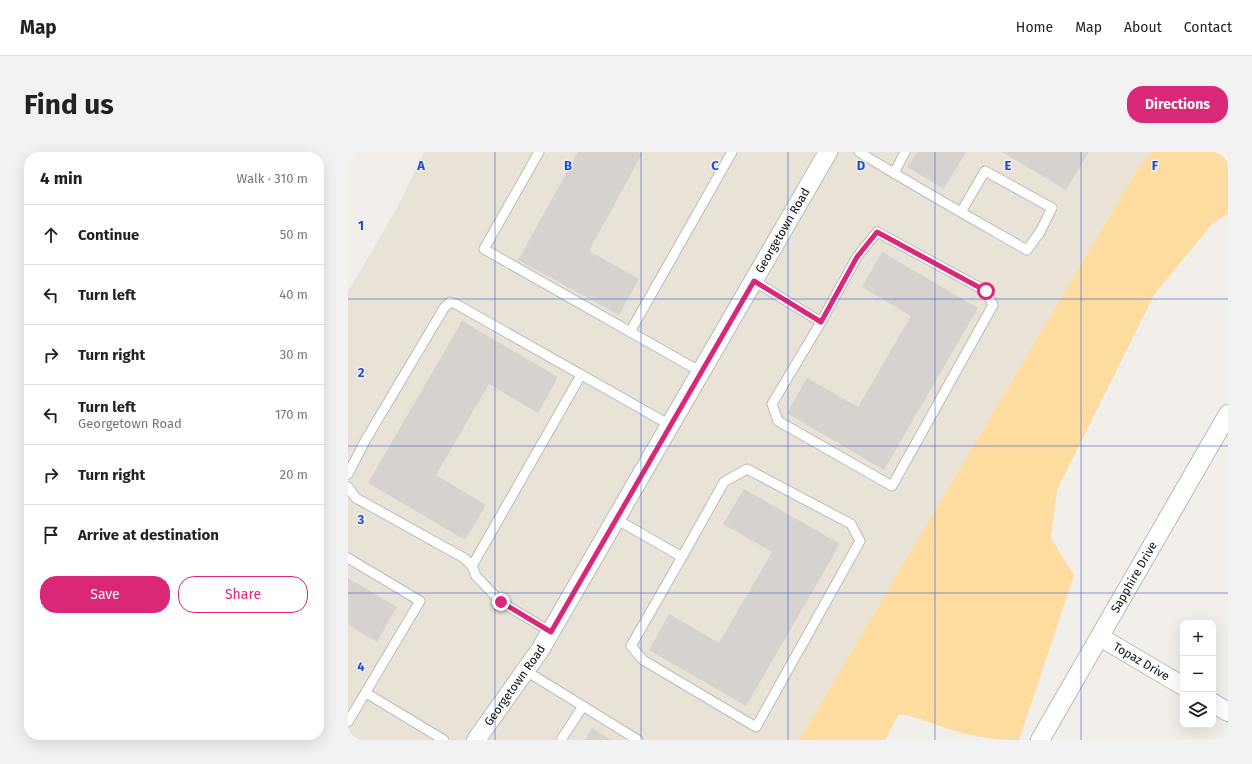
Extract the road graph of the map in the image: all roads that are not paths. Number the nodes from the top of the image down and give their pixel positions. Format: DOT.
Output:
graph roads {
  1 [pos="539,152"];
  2 [pos="732,152"];
  3 [pos="828,152"];
  4 [pos="859,152"];
  5 [pos="905,152"];
  6 [pos="894,173"];
  7 [pos="961,212"];
  8 [pos="754,281"];
  9 [pos="821,322"];
  10 [pos="630,332"];
  11 [pos="702,372"];
  12 [pos="581,375"];
  13 [pos="1228,414"];
  14 [pos="670,425"];
  15 [pos="348,474"];
  16 [pos="348,487"];
  17 [pos="616,519"];
  18 [pos="682,557"];
  19 [pos="348,558"];
  20 [pos="472,566"];
  21 [pos="551,632"];
  22 [pos="1100,637"];
  23 [pos="526,671"];
  24 [pos="1180,684"];
  25 [pos="366,693"];
  26 [pos="1216,705"];
  27 [pos="583,706"];
  28 [pos="1228,712"];
  29 [pos="348,722"];
  30 [pos="444,740"];
  31 [pos="476,740"];
  32 [pos="561,740"];
  33 [pos="638,740"];
  34 [pos="1040,740"];
  1 -- 10 [label="lane"];
  2 -- 10 [label="lane"];
  3 -- 8 [label="street, Georgetown Road"];
  4 -- 6 [label="lane"];
  5 -- 6 [label="lane"];
  6 -- 7 [label="lane"];
  7 -- 7 [label="lane"];
  8 -- 9 [label="lane"];
  8 -- 11 [label="street, Georgetown Road"];
  9 -- 9 [label="lane"];
  10 -- 11 [label="lane"];
  11 -- 14 [label="street, Georgetown Road"];
  12 -- 14 [label="lane"];
  12 -- 15 [label="lane"];
  12 -- 20 [label="lane"];
  13 -- 22 [label="street, Sapphire Drive"];
  14 -- 17 [label="street, Georgetown Road"];
  16 -- 20 [label="lane"];
  17 -- 18 [label="lane"];
  17 -- 21 [label="street, Georgetown Road"];
  18 -- 18 [label="lane"];
  19 -- 25 [label="lane"];
  20 -- 21 [label="lane"];
  21 -- 23 [label="street, Georgetown Road"];
  22 -- 24 [label="street, Topaz Drive"];
  22 -- 34 [label="street, Sapphire Drive"];
  23 -- 27 [label="lane"];
  23 -- 31 [label="street, Georgetown Road"];
  25 -- 29 [label="lane"];
  25 -- 30 [label="lane"];
  26 -- 28 [label="street"];
  27 -- 32 [label="lane"];
  27 -- 33 [label="lane"];
}
